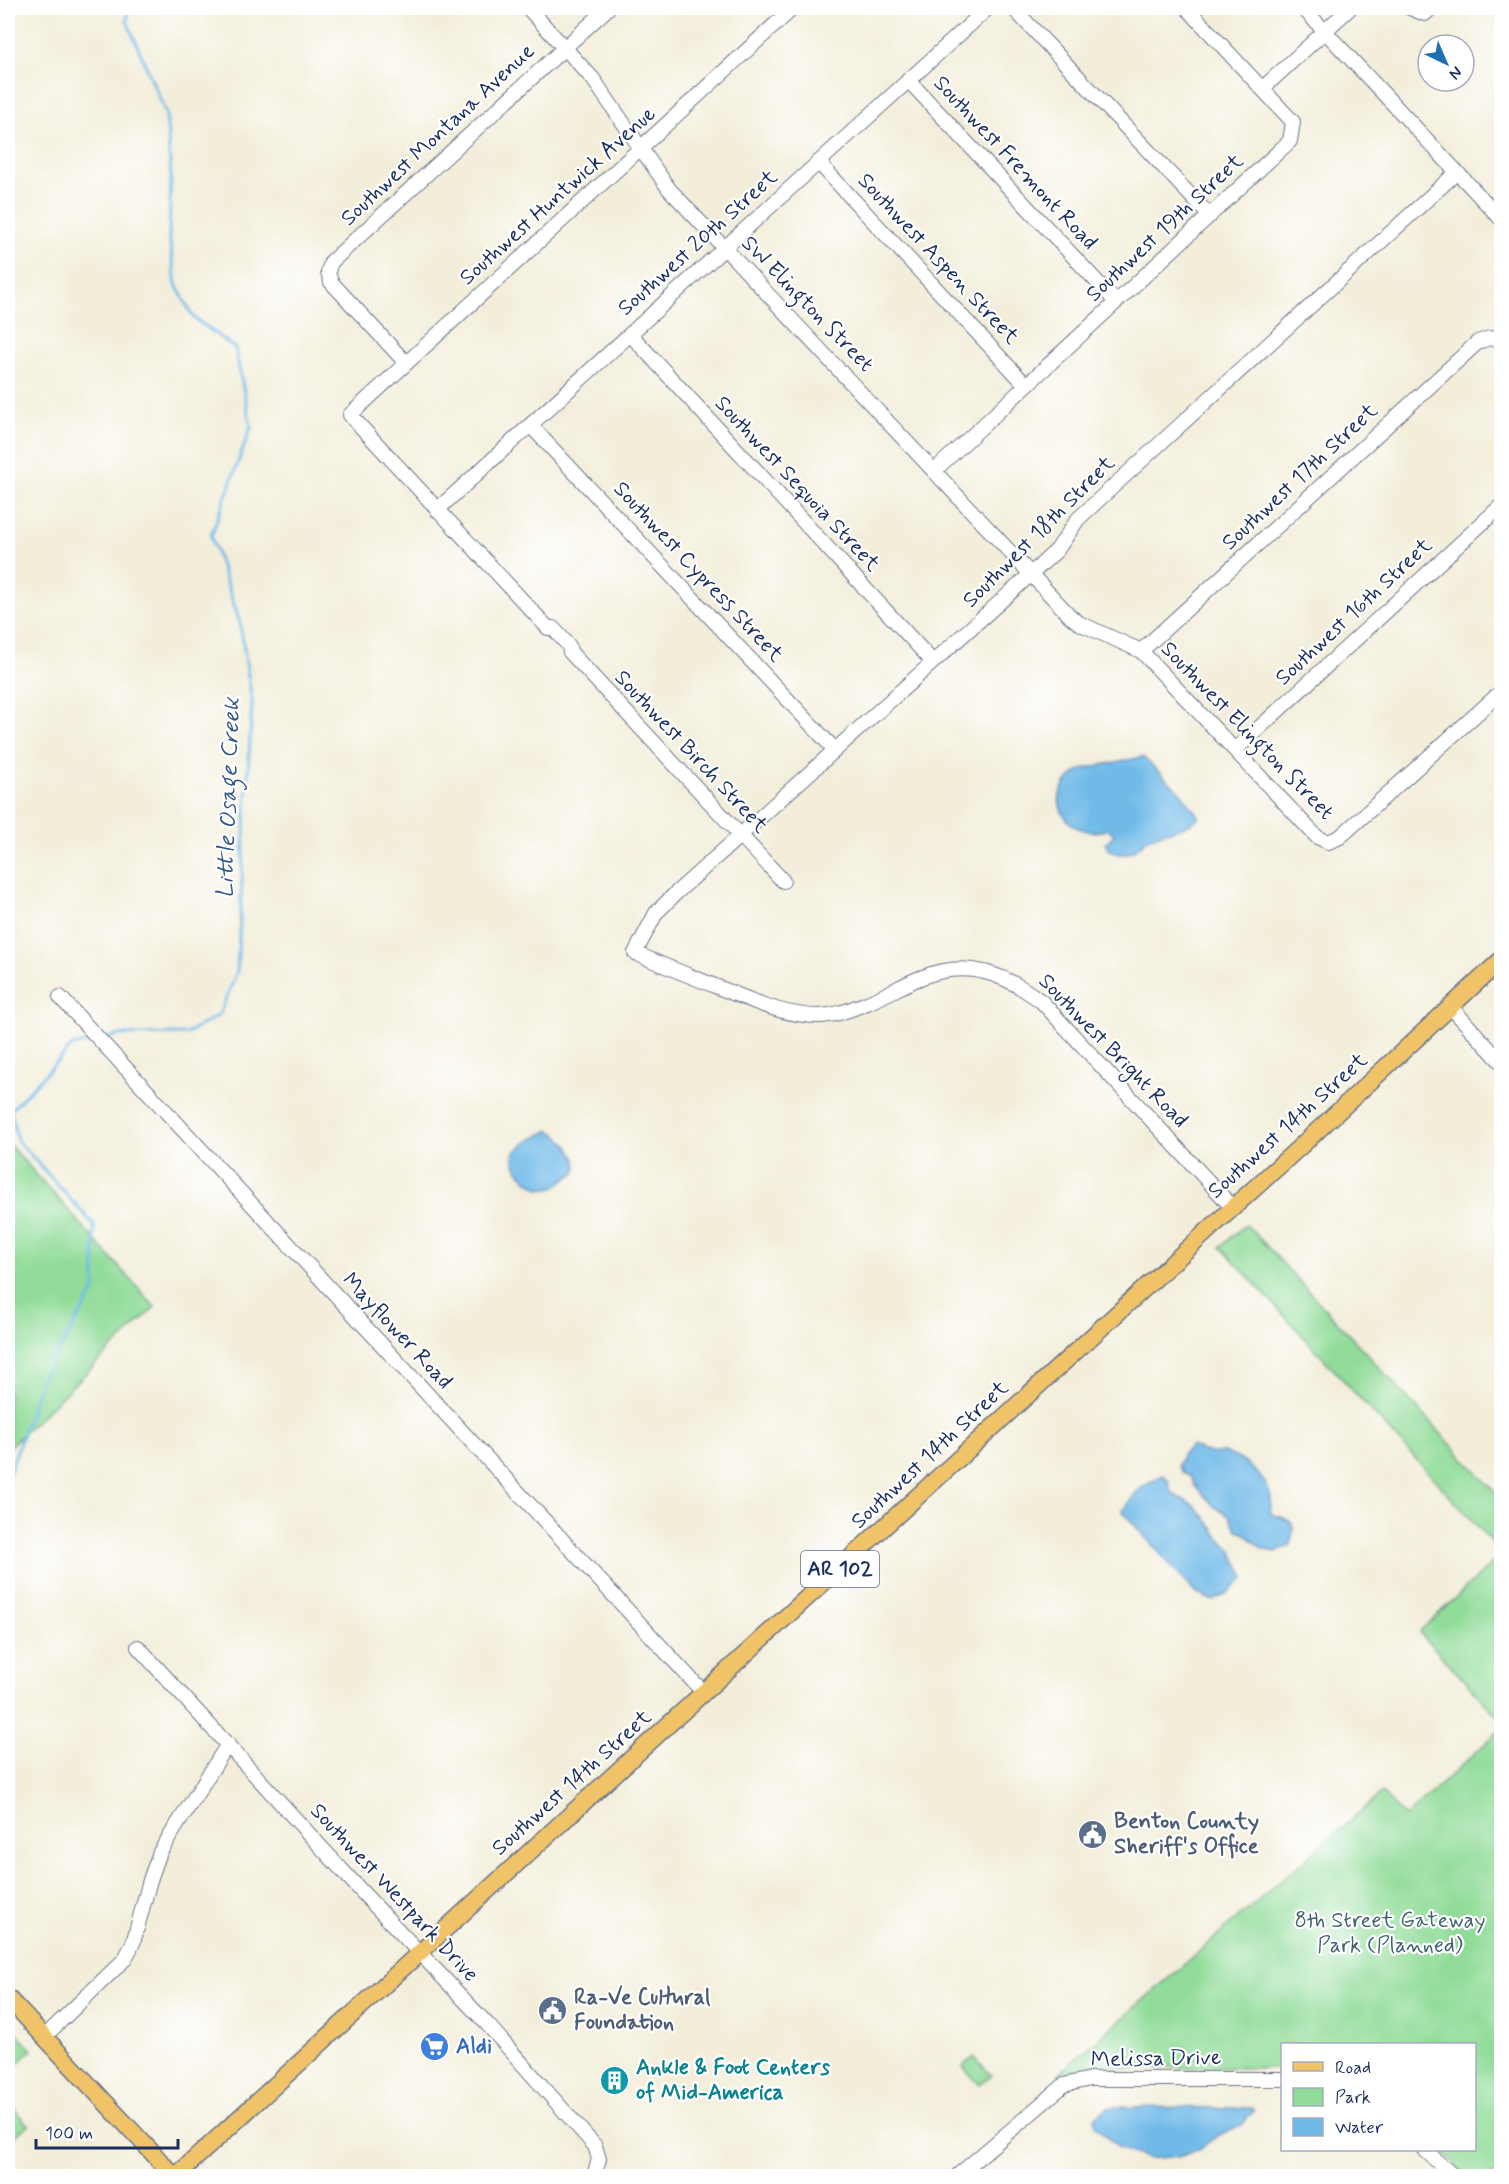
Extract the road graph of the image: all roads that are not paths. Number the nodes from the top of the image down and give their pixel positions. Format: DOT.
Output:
graph roads {
  1 [pos="528,8"];
  2 [pos="608,8"];
  3 [pos="793,8"];
  4 [pos="988,8"];
  5 [pos="1013,8"];
  6 [pos="1187,8"];
  7 [pos="1303,8"];
  8 [pos="1350,8"];
  9 [pos="1410,8"];
  10 [pos="1428,11"];
  11 [pos="1324,30"];
  12 [pos="565,47"];
  13 [pos="909,80"];
  14 [pos="1263,88"];
  15 [pos="641,149"];
  16 [pos="818,162"];
  17 [pos="1456,173"];
  18 [pos="1210,216"];
  19 [pos="1502,220"];
  20 [pos="724,248"];
  21 [pos="1116,302"];
  22 [pos="630,334"];
  23 [pos="1496,339"];
  24 [pos="406,363"];
  25 [pos="1026,384"];
  26 [pos="350,415"];
  27 [pos="530,424"];
  28 [pos="935,470"];
  29 [pos="1502,505"];
  30 [pos="437,510"];
  31 [pos="1031,574"];
  32 [pos="1071,617"];
  33 [pos="1141,651"];
  34 [pos="933,662"];
  35 [pos="1502,691"];
  36 [pos="835,750"];
  37 [pos="1235,750"];
  38 [pos="740,836"];
  39 [pos="783,881"];
  40 [pos="635,953"];
  41 [pos="1502,959"];
  42 [pos="60,997"];
  43 [pos="1450,1006"];
  44 [pos="1502,1063"];
  45 [pos="1233,1208"];
  46 [pos="138,1647"];
  47 [pos="704,1693"];
  48 [pos="228,1744"];
  49 [pos="421,1952"];
  50 [pos="8,1998"];
  51 [pos="44,2037"];
  52 [pos="1281,2079"];
  53 [pos="1426,2151"];
  54 [pos="175,2176"];
  55 [pos="594,2176"];
  56 [pos="957,2176"];
  57 [pos="1454,2176"];
  1 -- 12 [label="street, SW Elington Street"];
  2 -- 12 [label="street, Southwest Montana Avenue"];
  3 -- 15 [label="street, Southwest Huntwick Avenue"];
  4 -- 13 [label="street, Southwest 20th Street"];
  5 -- 18 [label="street"];
  6 -- 14 [label="street"];
  7 -- 11 [label="street"];
  8 -- 11 [label="street"];
  9 -- 10 [label="street"];
  11 -- 14 [label="street"];
  11 -- 17 [label="street"];
  12 -- 15 [label="street, SW Elington Street"];
  12 -- 24 [label="street, Southwest Montana Avenue"];
  13 -- 16 [label="street, Southwest 20th Street"];
  13 -- 21 [label="street, Southwest Fremont Road"];
  14 -- 18 [label="street, Southwest 19th Street"];
  15 -- 20 [label="street, SW Elington Street"];
  15 -- 24 [label="street, Southwest Huntwick Avenue"];
  16 -- 20 [label="street, Southwest 20th Street"];
  16 -- 25 [label="street, Southwest Aspen Street"];
  17 -- 19 [label="street"];
  17 -- 31 [label="street, Southwest 18th Street"];
  18 -- 21 [label="street, Southwest 19th Street"];
  20 -- 22 [label="street, Southwest 20th Street"];
  20 -- 28 [label="street, SW Elington Street"];
  21 -- 25 [label="street, Southwest 19th Street"];
  22 -- 27 [label="street, Southwest 20th Street"];
  22 -- 34 [label="street, Southwest Sequoia Street"];
  23 -- 33 [label="street, Southwest 17th Street"];
  24 -- 26 [label="street, Southwest Huntwick Avenue"];
  25 -- 28 [label="street, Southwest 19th Street"];
  26 -- 30 [label="street, Southwest Birch Street"];
  27 -- 30 [label="street, Southwest 20th Street"];
  27 -- 36 [label="street, Southwest Cypress Street"];
  28 -- 31 [label="street, SW Elington Street"];
  29 -- 37 [label="street, Southwest 16th Street"];
  30 -- 38 [label="street, Southwest Birch Street"];
  31 -- 32 [label="street, SW Elington Street"];
  31 -- 34 [label="street, Southwest 18th Street"];
  32 -- 33 [label="street, Southwest Elington Street"];
  33 -- 37 [label="street, Southwest Elington Street"];
  34 -- 36 [label="street, Southwest 18th Street"];
  35 -- 37 [label="street, Southwest Elington Street"];
  36 -- 38 [label="street, Southwest 18th Street"];
  38 -- 39 [label="street, Southwest Birch Street"];
  38 -- 40 [label="street, Southwest 18th Street"];
  40 -- 45 [label="street, Southwest Bright Road"];
  41 -- 43 [label="main road, Southwest 14th Street / AR 102"];
  42 -- 47 [label="street, Mayflower Road"];
  43 -- 44 [label="street"];
  43 -- 45 [label="main road, Southwest 14th Street / AR 102"];
  45 -- 47 [label="main road, Southwest 14th Street / AR 102"];
  46 -- 48 [label="street, Southwest Westpark Drive"];
  47 -- 49 [label="main road, Southwest 14th Street / AR 102"];
  48 -- 49 [label="street, Southwest Westpark Drive"];
  48 -- 51 [label="street"];
  49 -- 54 [label="main road, Southwest 14th Street / AR 102"];
  49 -- 55 [label="street, Southwest Westpark Drive"];
  50 -- 51 [label="main road"];
  51 -- 54 [label="main road"];
  52 -- 56 [label="street, Melissa Drive"];
  53 -- 57 [label="street"];
}
